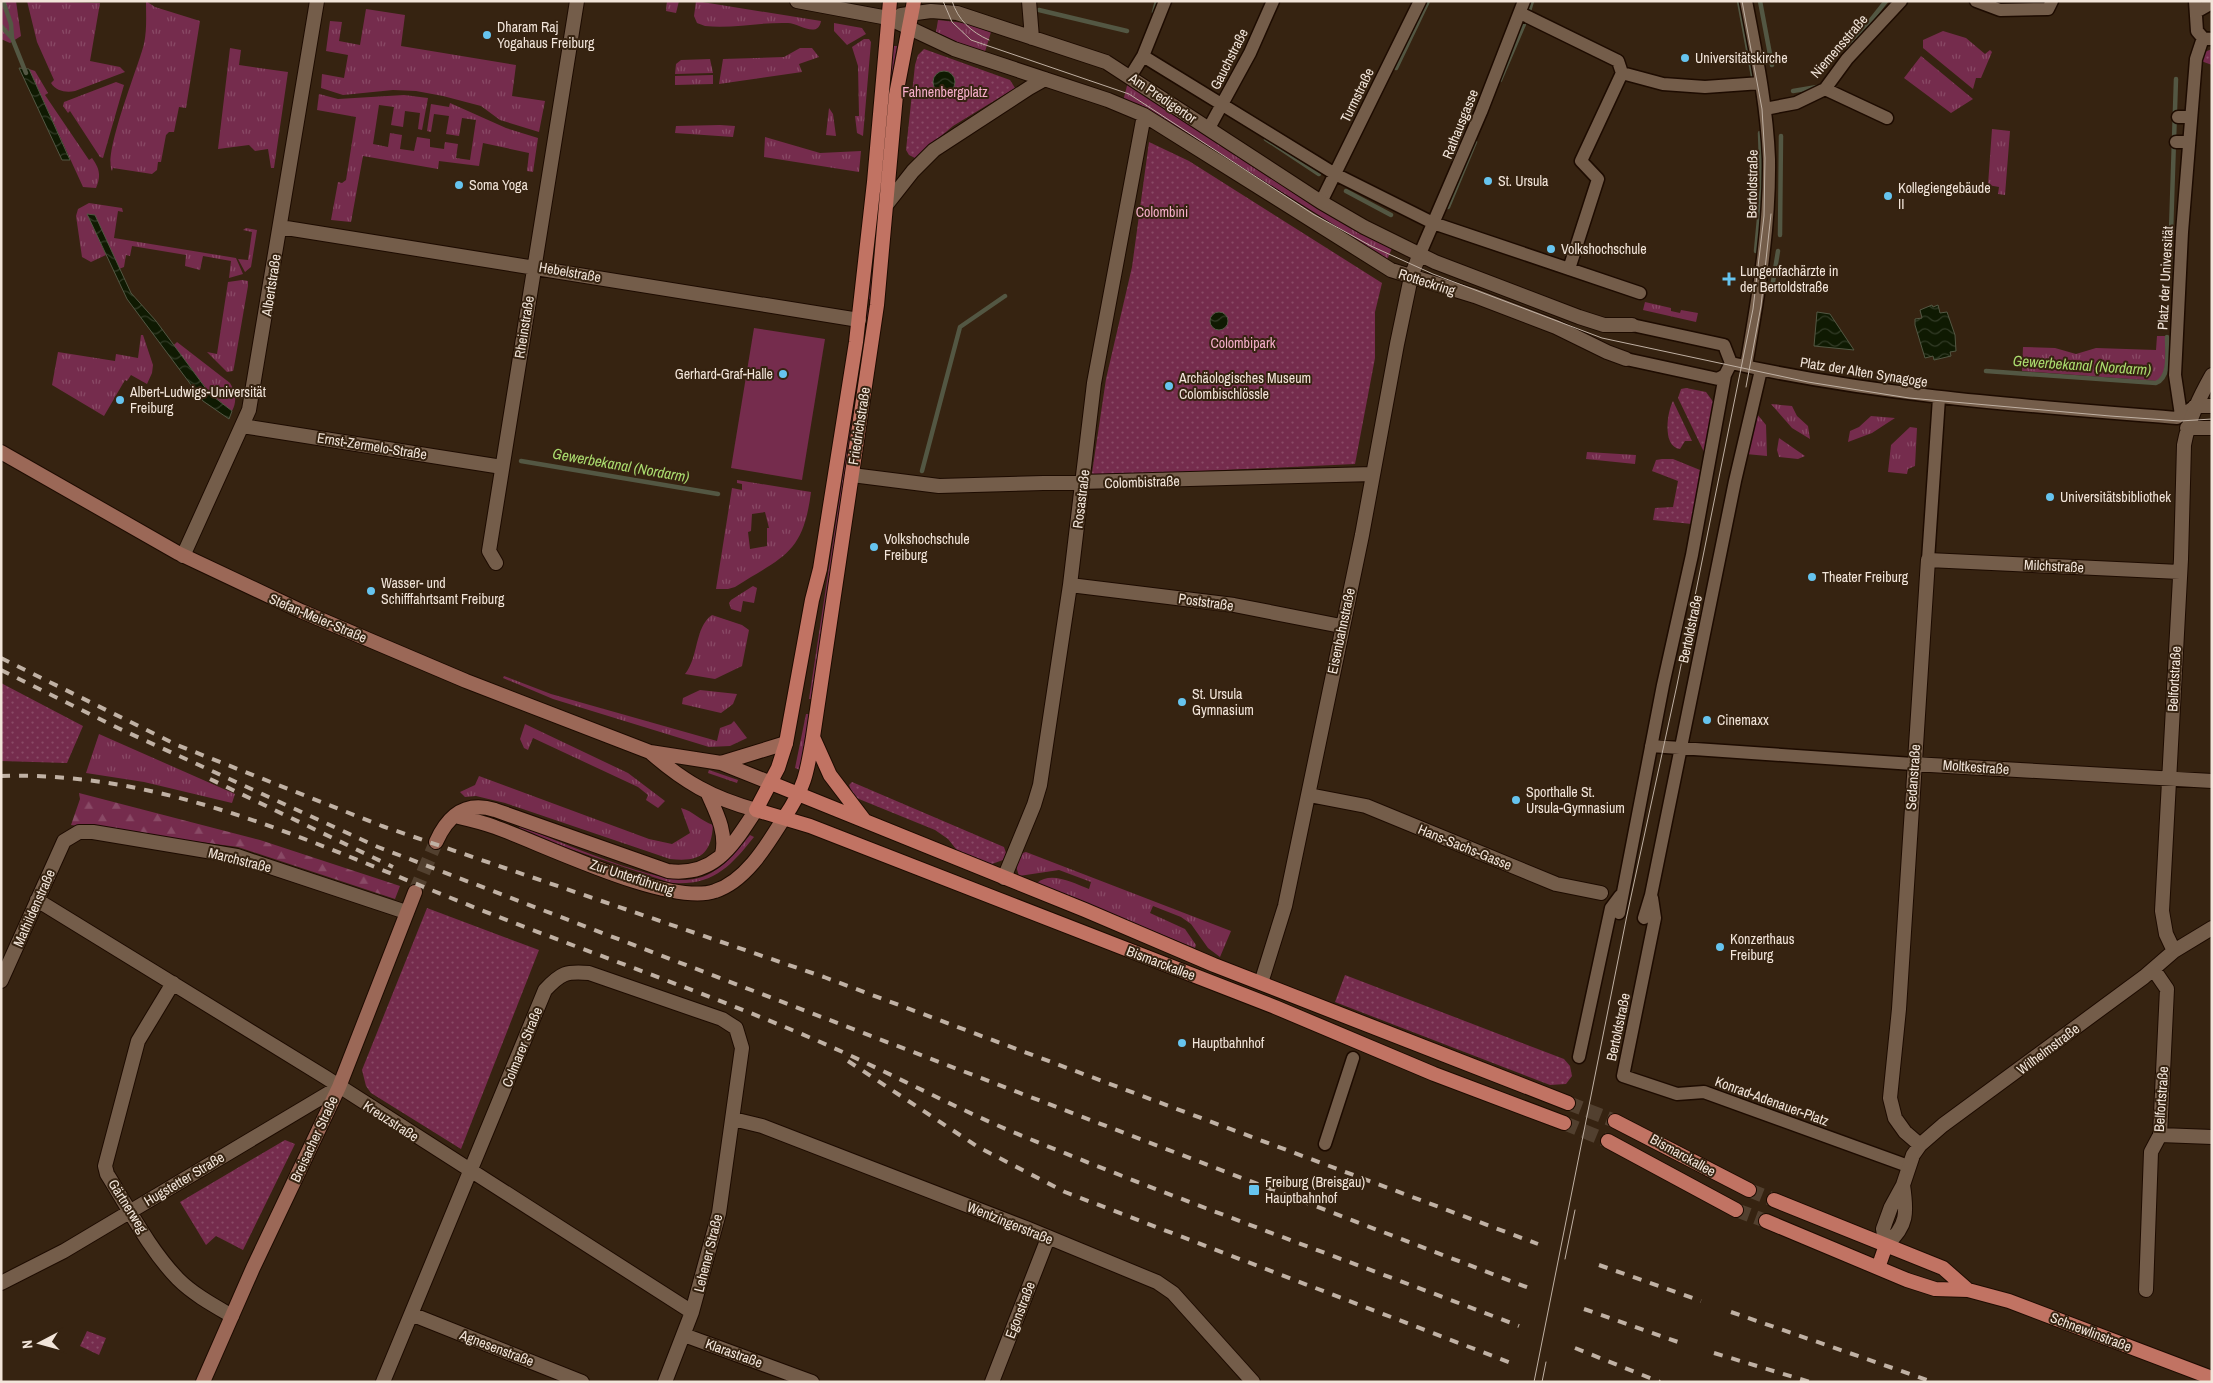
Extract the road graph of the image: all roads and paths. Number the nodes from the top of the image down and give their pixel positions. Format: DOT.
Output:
graph roads {
  1 [pos="317,1"];
  2 [pos="577,1"];
  3 [pos="797,1"];
  4 [pos="890,1"];
  5 [pos="1028,1"];
  6 [pos="1165,1"];
  7 [pos="1273,1"];
  8 [pos="1420,1"];
  9 [pos="1746,1"];
  10 [pos="1901,1"];
  11 [pos="1976,1"];
  12 [pos="2212,3"];
  13 [pos="2050,5"];
  14 [pos="913,7"];
  15 [pos="1522,7"];
  16 [pos="2195,7"];
  17 [pos="888,18"];
  18 [pos="909,26"];
  19 [pos="1032,38"];
  20 [pos="2207,38"];
  21 [pos="1143,56"];
  22 [pos="1622,73"];
  23 [pos="1130,77"];
  24 [pos="1046,79"];
  25 [pos="1761,83"];
  26 [pos="1824,89"];
  27 [pos="1224,104"];
  28 [pos="1765,109"];
  29 [pos="1144,115"];
  30 [pos="2178,117"];
  31 [pos="2191,117"];
  32 [pos="1887,118"];
  33 [pos="1209,128"];
  34 [pos="1335,174"];
  35 [pos="1321,202"];
  36 [pos="887,204"];
  37 [pos="1433,224"];
  38 [pos="280,226"];
  39 [pos="1419,256"];
  40 [pos="533,266"];
  41 [pos="1569,270"];
  42 [pos="1411,277"];
  43 [pos="1640,293"];
  44 [pos="859,320"];
  45 [pos="1632,325"];
  46 [pos="1626,359"];
  47 [pos="1731,363"];
  48 [pos="1746,366"];
  49 [pos="1761,370"];
  50 [pos="1725,375"];
  51 [pos="2212,375"];
  52 [pos="1939,398"];
  53 [pos="2195,406"];
  54 [pos="2212,406"];
  55 [pos="2182,420"];
  56 [pos="242,426"];
  57 [pos="2212,428"];
  58 [pos="1,452"];
  59 [pos="502,467"];
  60 [pos="1373,474"];
  61 [pos="852,475"];
  62 [pos="1083,484"];
  63 [pos="183,556"];
  64 [pos="1928,560"];
  65 [pos="496,563"];
  66 [pos="2180,572"];
  67 [pos="1070,584"];
  68 [pos="1341,626"];
  69 [pos="813,736"];
  70 [pos="786,743"];
  71 [pos="1651,746"];
  72 [pos="1681,748"];
  73 [pos="650,752"];
  74 [pos="721,763"];
  75 [pos="1913,764"];
  76 [pos="2169,779"];
  77 [pos="2212,781"];
  78 [pos="771,782"];
  79 [pos="708,794"];
  80 [pos="800,795"];
  81 [pos="1308,795"];
  82 [pos="756,810"];
  83 [pos="455,816"];
  84 [pos="784,818"];
  85 [pos="865,822"];
  86 [pos="69,836"];
  87 [pos="436,842"];
  88 [pos="722,856"];
  89 [pos="1004,878"];
  90 [pos="415,892"];
  91 [pos="1601,893"];
  92 [pos="1622,894"];
  93 [pos="1651,895"];
  94 [pos="37,900"];
  95 [pos="406,912"];
  96 [pos="1619,913"];
  97 [pos="1644,918"];
  98 [pos="2208,933"];
  99 [pos="2174,951"];
  100 [pos="2154,970"];
  101 [pos="1,981"];
  102 [pos="173,983"];
  103 [pos="1261,983"];
  104 [pos="1579,1056"];
  105 [pos="1353,1058"];
  106 [pos="1623,1076"];
  107 [pos="339,1087"];
  108 [pos="1568,1103"];
  109 [pos="733,1119"];
  110 [pos="1615,1122"];
  111 [pos="1564,1123"];
  112 [pos="2160,1135"];
  113 [pos="2212,1137"];
  114 [pos="1608,1141"];
  115 [pos="1325,1144"];
  116 [pos="1920,1145"];
  117 [pos="1908,1166"];
  118 [pos="471,1173"];
  119 [pos="1749,1190"];
  120 [pos="1774,1200"];
  121 [pos="1736,1210"];
  122 [pos="131,1212"];
  123 [pos="1766,1221"];
  124 [pos="1048,1238"];
  125 [pos="1886,1245"];
  126 [pos="1878,1268"];
  127 [pos="1,1283"];
  128 [pos="1968,1290"];
  129 [pos="2146,1290"];
  130 [pos="692,1312"];
  131 [pos="411,1314"];
  132 [pos="232,1316"];
  133 [pos="684,1335"];
  134 [pos="2212,1378"];
  135 [pos="203,1382"];
  136 [pos="382,1382"];
  137 [pos="582,1382"];
  138 [pos="666,1382"];
  139 [pos="812,1382"];
  140 [pos="992,1382"];
  141 [pos="1252,1382"];
  1 -- 38 [label="street, Albertstraße"];
  2 -- 40 [label="street, Rheinstraße"];
  3 -- 17 [label="street"];
  4 -- 17 [label="main road, Friedrichstraße"];
  5 -- 19 [label="street"];
  6 -- 21 [label="street"];
  7 -- 27 [label="street, Gauchstraße"];
  8 -- 34 [label="street, Turmstraße"];
  9 -- 25 [label="street, Bertoldstraße"];
  10 -- 26 [label="street, Niemensstraße"];
  11 -- 13 [label="street"];
  12 -- 16 [label="street"];
  14 -- 17 [label="street"];
  14 -- 18 [label="main road, Friedrichstraße"];
  14 -- 19 [label="street"];
  15 -- 22 [label="street"];
  15 -- 37 [label="street, Rathausgasse"];
  16 -- 20 [label="street"];
  17 -- 18 [label="street"];
  17 -- 44 [label="main road, Friedrichstraße"];
  18 -- 24 [label="street"];
  18 -- 36 [label="main road, Friedrichstraße"];
  19 -- 23 [label="street, Am Predigertor"];
  20 -- 31 [label="street, Platz der Universität"];
  21 -- 23 [label="street"];
  21 -- 27 [label="street, Am Predigertor"];
  22 -- 25 [label="street"];
  22 -- 41 [label="street"];
  23 -- 33 [label="street, Am Predigertor"];
  24 -- 29 [label="street"];
  24 -- 36 [label="street"];
  25 -- 28 [label="street, Bertoldstraße"];
  26 -- 28 [label="street, Niemensstraße"];
  26 -- 32 [label="street"];
  27 -- 33 [label="street, Gauchstraße"];
  27 -- 34 [label="street"];
  28 -- 48 [label="street, Bertoldstraße"];
  29 -- 42 [label="street, Rotteckring"];
  29 -- 62 [label="street, Rosastraße"];
  30 -- 31 [label="street"];
  31 -- 55 [label="street, Platz der Universität"];
  33 -- 35 [label="street, Rotteckring"];
  34 -- 35 [label="street, Turmstraße"];
  34 -- 37 [label="street"];
  35 -- 39 [label="street, Rotteckring"];
  36 -- 61 [label="main road, Friedrichstraße"];
  37 -- 39 [label="street, Rathausgasse"];
  37 -- 41 [label="street"];
  38 -- 40 [label="street, Hebelstraße"];
  38 -- 56 [label="street, Albertstraße"];
  39 -- 42 [label="street, Eisenbahnstraße"];
  39 -- 45 [label="street, Rotteckring"];
  40 -- 44 [label="street, Hebelstraße"];
  40 -- 59 [label="street, Rheinstraße"];
  41 -- 43 [label="street"];
  42 -- 46 [label="street, Rotteckring"];
  42 -- 60 [label="street, Eisenbahnstraße"];
  44 -- 70 [label="main road, Friedrichstraße"];
  45 -- 47 [label="street, Rotteckring"];
  46 -- 50 [label="street, Rotteckring"];
  47 -- 48 [label="street"];
  47 -- 50 [label="street"];
  48 -- 49 [label="street, Platz der Alten Synagoge"];
  49 -- 52 [label="street, Platz der Alten Synagoge"];
  49 -- 72 [label="street, Bertoldstraße"];
  50 -- 71 [label="street, Bertoldstraße"];
  51 -- 53 [label="street, Belfortstraße"];
  52 -- 55 [label="street, Platz der Alten Synagoge"];
  52 -- 64 [label="street, Sedanstraße"];
  53 -- 54 [label="street"];
  53 -- 55 [label="street, Belfortstraße"];
  55 -- 57 [label="street"];
  55 -- 66 [label="street, Belfortstraße"];
  56 -- 59 [label="street, Ernst-Zermelo-Straße"];
  56 -- 63 [label="street, Albertstraße"];
  58 -- 63 [label="main road, Stefan-Meier-Straße"];
  59 -- 65 [label="street, Rheinstraße"];
  60 -- 62 [label="street, Colombistraße"];
  60 -- 68 [label="street, Eisenbahnstraße"];
  61 -- 62 [label="street, Colombistraße"];
  61 -- 69 [label="main road, Friedrichstraße"];
  62 -- 67 [label="street, Rosastraße"];
  63 -- 73 [label="main road, Stefan-Meier-Straße"];
  64 -- 66 [label="street, Milchstraße"];
  64 -- 75 [label="street, Sedanstraße"];
  66 -- 76 [label="street, Belfortstraße"];
  67 -- 68 [label="street, Poststraße"];
  67 -- 89 [label="street, Rosastraße"];
  68 -- 81 [label="street, Eisenbahnstraße"];
  69 -- 80 [label="main road, Friedrichstraße"];
  69 -- 85 [label="main road"];
  70 -- 74 [label="main road"];
  70 -- 78 [label="main road, Friedrichstraße"];
  71 -- 72 [label="street, Moltkestraße"];
  71 -- 92 [label="street, Bertoldstraße"];
  72 -- 75 [label="street, Moltkestraße"];
  72 -- 93 [label="street, Bertoldstraße"];
  73 -- 74 [label="main road, Stefan-Meier-Straße"];
  73 -- 79 [label="main road, Stefan-Meier-Straße"];
  74 -- 78 [label="main road, Stefan-Meier-Straße"];
  75 -- 76 [label="street, Moltkestraße"];
  75 -- 116 [label="street, Sedanstraße"];
  76 -- 77 [label="street, Moltkestraße"];
  76 -- 99 [label="street, Belfortstraße"];
  78 -- 80 [label="main road, Bismarckallee"];
  78 -- 82 [label="main road, Zur Unterführung"];
  79 -- 82 [label="main road, Stefan-Meier-Straße"];
  79 -- 88 [label="main road"];
  80 -- 84 [label="main road, Friedrichstraße"];
  80 -- 85 [label="main road, Bismarckallee"];
  81 -- 91 [label="street, Hans-Sachs-Gasse"];
  81 -- 103 [label="street, Eisenbahnstraße"];
  82 -- 84 [label="main road, Bismarckallee"];
  82 -- 88 [label="main road, Zur Unterführung"];
  83 -- 84 [label="main road, Zur Unterführung"];
  83 -- 87 [label="main road, Zur Unterführung"];
  83 -- 88 [label="main road, Zur Unterführung"];
  84 -- 111 [label="main road, Bismarckallee"];
  85 -- 89 [label="main road, Bismarckallee"];
  86 -- 94 [label="street, Mathildenstraße"];
  86 -- 95 [label="street, Marchstraße"];
  89 -- 103 [label="main road, Bismarckallee"];
  90 -- 95 [label="main road, Breisacher Straße"];
  91 -- 92 [label="street, Hans-Sachs-Gasse"];
  92 -- 96 [label="street, Bertoldstraße"];
  92 -- 104 [label="street, Bertoldstraße"];
  93 -- 97 [label="street, Bertoldstraße"];
  93 -- 106 [label="street, Bertoldstraße"];
  94 -- 101 [label="street, Mathildenstraße"];
  94 -- 102 [label="street, Kreuzstraße"];
  95 -- 107 [label="main road, Breisacher Straße"];
  98 -- 99 [label="street, Wilhelmstraße"];
  99 -- 100 [label="street, Wilhelmstraße"];
  100 -- 112 [label="street, Belfortstraße"];
  100 -- 116 [label="street, Wilhelmstraße"];
  102 -- 107 [label="street, Kreuzstraße"];
  102 -- 122 [label="street, Gärtnerweg"];
  103 -- 108 [label="main road, Bismarckallee"];
  105 -- 115 [label="street"];
  106 -- 117 [label="street, Konrad-Adenauer-Platz"];
  107 -- 118 [label="street, Kreuzstraße"];
  107 -- 122 [label="street, Hugstetter Straße"];
  107 -- 132 [label="main road, Breisacher Straße"];
  109 -- 118 [label="street, Colmarer Straße"];
  109 -- 124 [label="street, Wentzingerstraße"];
  109 -- 130 [label="street, Lehener Straße"];
  110 -- 119 [label="main road, Bismarckallee"];
  112 -- 113 [label="street"];
  112 -- 129 [label="street, Belfortstraße"];
  114 -- 121 [label="main road, Bismarckallee"];
  116 -- 117 [label="street, Wilhelmstraße"];
  117 -- 125 [label="street, Wilhelmstraße"];
  118 -- 130 [label="street, Kreuzstraße"];
  118 -- 131 [label="street, Colmarer Straße"];
  120 -- 125 [label="main road"];
  122 -- 127 [label="street, Hugstetter Straße"];
  122 -- 132 [label="street, Gärtnerweg"];
  123 -- 126 [label="main road"];
  124 -- 140 [label="street, Egonstraße"];
  124 -- 141 [label="street, Wentzingerstraße"];
  125 -- 126 [label="main road"];
  125 -- 128 [label="main road, Schnewlinstraße"];
  126 -- 128 [label="main road, Schnewlinstraße"];
  128 -- 134 [label="main road, Schnewlinstraße"];
  130 -- 133 [label="street, Lehener Straße"];
  131 -- 136 [label="street, Colmarer Straße"];
  131 -- 137 [label="street, Agnesenstraße"];
  132 -- 135 [label="main road, Breisacher Straße"];
  133 -- 138 [label="street, Lehener Straße"];
  133 -- 139 [label="street, Klarastraße"];
}
